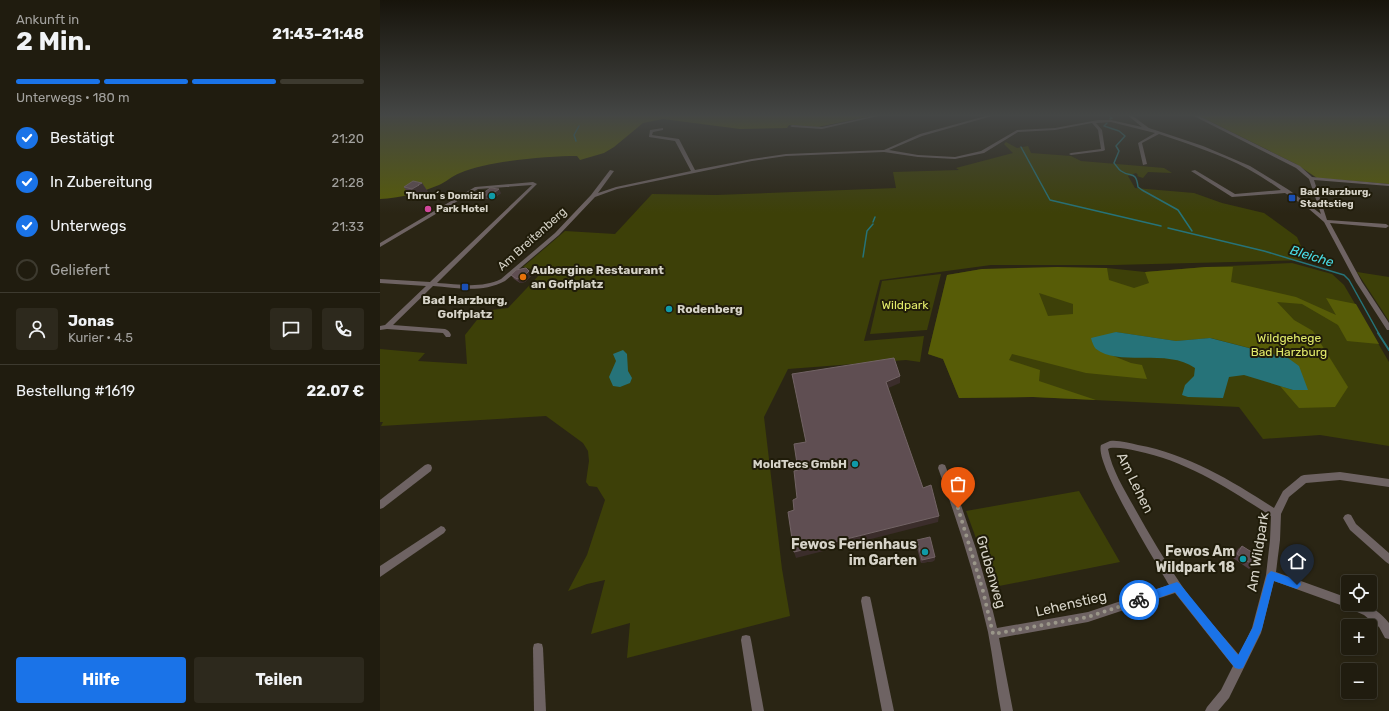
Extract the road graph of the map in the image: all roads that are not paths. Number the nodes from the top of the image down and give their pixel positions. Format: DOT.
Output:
graph roads {
  1 [pos="681,147"];
  2 [pos="893,147"];
  3 [pos="990,147"];
  4 [pos="1103,147"];
  5 [pos="1141,147"];
  6 [pos="1201,147"];
  7 [pos="1259,147"];
  8 [pos="884,151"];
  9 [pos="1071,154"];
  10 [pos="1145,164"];
  11 [pos="612,171"];
  12 [pos="1193,171"];
  13 [pos="694,172"];
  14 [pos="1311,178"];
  15 [pos="1389,185"];
  16 [pos="1287,191"];
  17 [pos="593,196"];
  18 [pos="1326,221"];
  19 [pos="1386,226"];
  20 [pos="380,245"];
  21 [pos="380,280"];
  22 [pos="432,283"];
  23 [pos="383,327"];
  24 [pos="1389,328"];
  25 [pos="448,335"];
  26 [pos="428,468"];
  27 [pos="942,468"];
  28 [pos="1389,483"];
  29 [pos="380,505"];
  30 [pos="1276,514"];
  31 [pos="1348,518"];
  32 [pos="441,530"];
  33 [pos="1389,559"];
  34 [pos="380,572"];
  35 [pos="1271,575"];
  36 [pos="1177,587"];
  37 [pos="866,601"];
  38 [pos="1341,601"];
  39 [pos="1369,611"];
  40 [pos="993,634"];
  41 [pos="1389,634"];
  42 [pos="746,640"];
  43 [pos="538,648"];
  44 [pos="1239,664"];
  45 [pos="540,711"];
  46 [pos="758,711"];
  47 [pos="888,711"];
  48 [pos="1007,711"];
  49 [pos="1210,711"];
  1 -- 13 [label="street"];
  2 -- 8 [label="street"];
  3 -- 8 [label="street, Am Breitenberg"];
  4 -- 9 [label="street"];
  5 -- 10 [label="street"];
  6 -- 16 [label="street, Am Breitenberg"];
  7 -- 14 [label="street"];
  8 -- 13 [label="street, Am Breitenberg"];
  11 -- 17 [label="street, Am Breitenberg"];
  12 -- 16 [label="street"];
  13 -- 17 [label="street, Am Breitenberg"];
  14 -- 15 [label="street"];
  14 -- 18 [label="street"];
  16 -- 18 [label="street, Am Breitenberg"];
  17 -- 22 [label="street, Am Breitenberg"];
  18 -- 19 [label="street"];
  18 -- 24 [label="street"];
  20 -- 22 [label="street"];
  21 -- 22 [label="street, Am Breitenberg"];
  22 -- 23 [label="street"];
  23 -- 25 [label="street"];
  26 -- 29 [label="street"];
  27 -- 40 [label="street, Grubenweg"];
  28 -- 30 [label="street, Am Wildpark"];
  30 -- 35 [label="street, Am Wildpark"];
  30 -- 36 [label="street, Am Lehen"];
  31 -- 33 [label="street"];
  32 -- 34 [label="street"];
  35 -- 38 [label="street"];
  35 -- 44 [label="street, Am Wildpark"];
  36 -- 40 [label="street, Lehenstieg"];
  36 -- 44 [label="street, Am Lehen"];
  37 -- 47 [label="street"];
  39 -- 41 [label="street"];
  40 -- 48 [label="street, Grubenweg"];
  42 -- 46 [label="street"];
  43 -- 45 [label="street"];
  44 -- 49 [label="street, Am Wildpark"];
}
